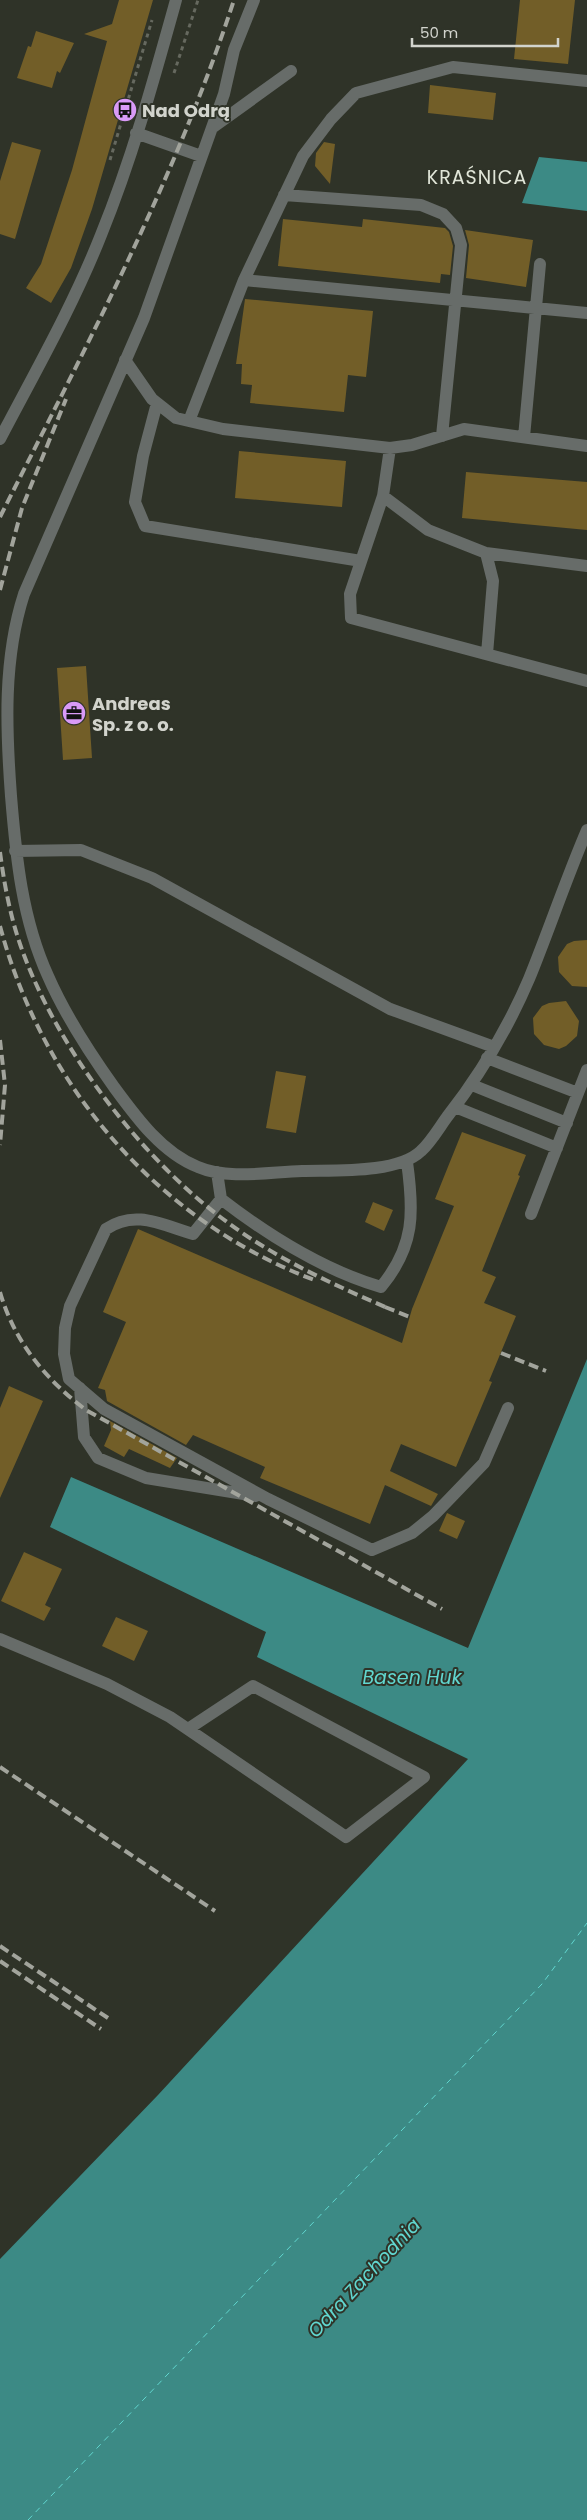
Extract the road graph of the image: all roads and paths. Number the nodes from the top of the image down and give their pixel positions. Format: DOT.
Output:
graph roads {
  1 [pos="176,0"];
  2 [pos="198,0"];
  3 [pos="254,0"];
  4 [pos="152,18"];
  5 [pos="291,72"];
  6 [pos="174,73"];
  7 [pos="587,81"];
  8 [pos="212,128"];
  9 [pos="136,133"];
  10 [pos="202,156"];
  11 [pos="109,162"];
  12 [pos="284,195"];
  13 [pos="540,264"];
  14 [pos="244,280"];
  15 [pos="456,300"];
  16 [pos="537,308"];
  17 [pos="587,312"];
  18 [pos="125,360"];
  19 [pos="157,403"];
  20 [pos="189,420"];
  21 [pos="442,436"];
  22 [pos="524,437"];
  23 [pos="0,439"];
  24 [pos="587,446"];
  25 [pos="390,448"];
  26 [pos="383,496"];
  27 [pos="486,553"];
  28 [pos="361,561"];
  29 [pos="587,566"];
  30 [pos="488,654"];
  31 [pos="587,681"];
  32 [pos="587,830"];
  33 [pos="15,851"];
  34 [pos="490,1052"];
  35 [pos="587,1070"];
  36 [pos="472,1085"];
  37 [pos="578,1093"];
  38 [pos="455,1107"];
  39 [pos="567,1122"];
  40 [pos="557,1148"];
  41 [pos="407,1162"];
  42 [pos="217,1172"];
  43 [pos="221,1199"];
  44 [pos="531,1214"];
  45 [pos="80,1388"];
  46 [pos="508,1408"];
  47 [pos="268,1498"];
  48 [pos="0,1638"];
  49 [pos="188,1730"];
  1 -- 9 [label="street"];
  2 -- 6 [label="path"];
  3 -- 8 [label="street"];
  4 -- 11 [label="path"];
  5 -- 8 [label="street"];
  7 -- 12 [label="street"];
  8 -- 10 [label="street"];
  9 -- 10 [label="street"];
  9 -- 23 [label="street"];
  10 -- 18 [label="street"];
  12 -- 14 [label="street"];
  12 -- 15 [label="street"];
  13 -- 16 [label="street"];
  14 -- 15 [label="street"];
  14 -- 20 [label="street"];
  15 -- 16 [label="street"];
  15 -- 21 [label="street"];
  16 -- 17 [label="street"];
  16 -- 22 [label="street"];
  18 -- 19 [label="street"];
  18 -- 33 [label="street"];
  19 -- 20 [label="street"];
  19 -- 28 [label="street"];
  20 -- 25 [label="street"];
  21 -- 22 [label="street"];
  21 -- 25 [label="street"];
  22 -- 24 [label="street"];
  25 -- 26 [label="street"];
  26 -- 27 [label="street"];
  26 -- 28 [label="street"];
  27 -- 29 [label="street"];
  27 -- 30 [label="street"];
  28 -- 30 [label="street"];
  30 -- 31 [label="street"];
  32 -- 34 [label="street"];
  33 -- 34 [label="street"];
  33 -- 42 [label="street"];
  34 -- 36 [label="street"];
  34 -- 37 [label="street"];
  35 -- 37 [label="street"];
  36 -- 38 [label="street"];
  36 -- 39 [label="street"];
  37 -- 39 [label="street"];
  38 -- 40 [label="street"];
  38 -- 41 [label="street"];
  39 -- 40 [label="street"];
  40 -- 44 [label="street"];
  41 -- 42 [label="street"];
  41 -- 43 [label="street"];
  42 -- 43 [label="street"];
  43 -- 45 [label="street"];
  45 -- 47 [label="street"];
  45 -- 47 [label="street"];
  46 -- 47 [label="street"];
  48 -- 49 [label="street"];
  49 -- 49 [label="street"];
}
